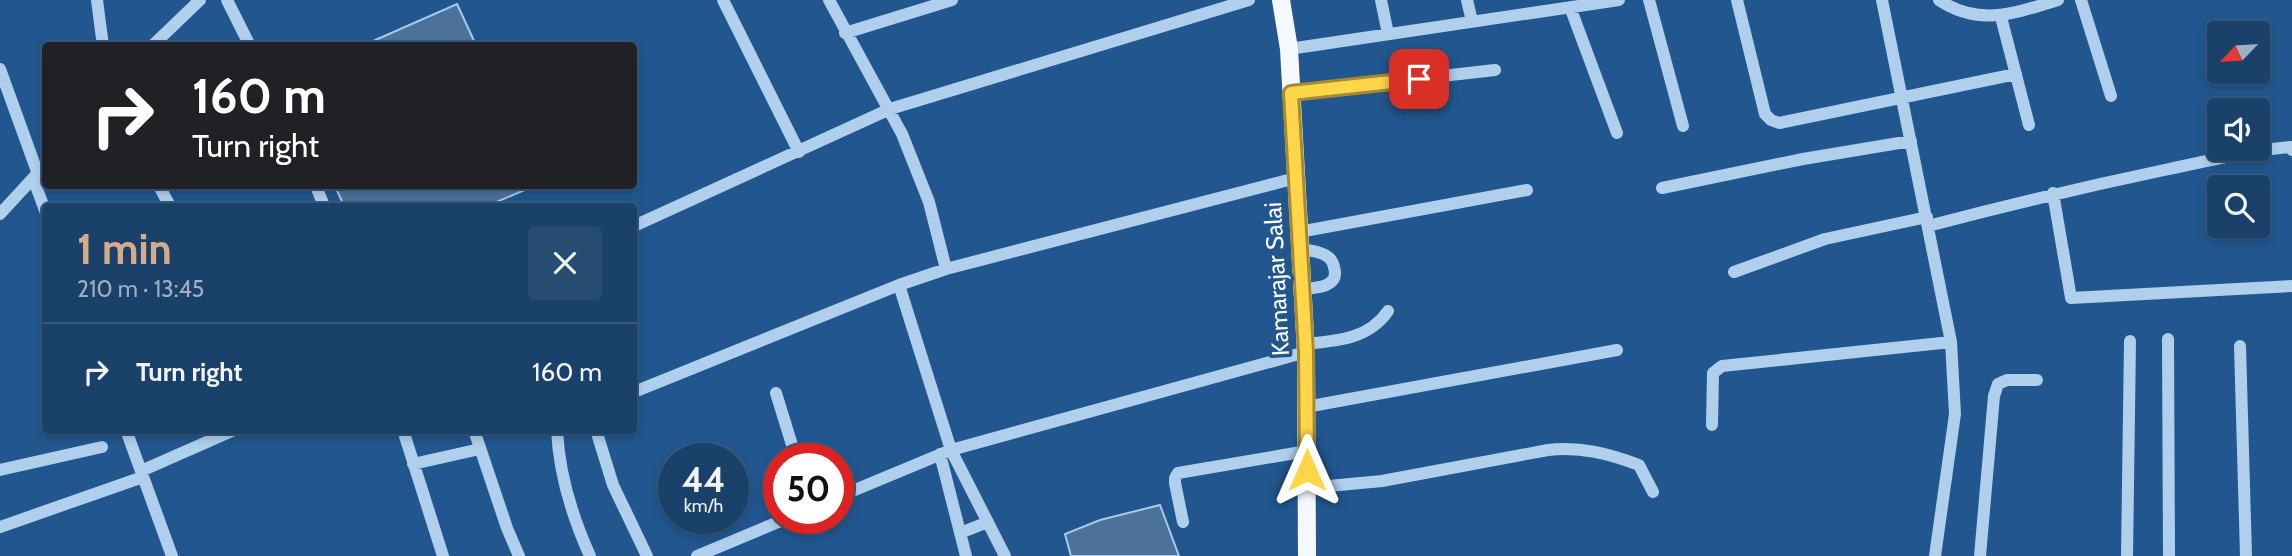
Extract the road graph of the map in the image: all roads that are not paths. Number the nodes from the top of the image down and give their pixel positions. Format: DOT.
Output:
graph roads {
  1 [pos="97,0"];
  2 [pos="200,0"];
  3 [pos="227,0"];
  4 [pos="723,0"];
  5 [pos="829,0"];
  6 [pos="952,0"];
  7 [pos="1249,0"];
  8 [pos="1281,0"];
  9 [pos="1381,0"];
  10 [pos="1467,0"];
  11 [pos="1619,0"];
  12 [pos="1649,0"];
  13 [pos="1737,0"];
  14 [pos="1882,0"];
  15 [pos="1939,0"];
  16 [pos="2058,0"];
  17 [pos="2081,0"];
  18 [pos="1593,2"];
  19 [pos="1570,6"];
  20 [pos="2001,17"];
  21 [pos="1472,21"];
  22 [pos="845,33"];
  23 [pos="1388,34"];
  24 [pos="102,42"];
  25 [pos="156,42"];
  26 [pos="248,42"];
  27 [pos="1289,49"];
  28 [pos="0,69"];
  29 [pos="1495,70"];
  30 [pos="2016,74"];
  31 [pos="1291,93"];
  32 [pos="2111,96"];
  33 [pos="1902,99"];
  34 [pos="890,109"];
  35 [pos="2029,125"];
  36 [pos="1683,126"];
  37 [pos="1617,133"];
  38 [pos="1911,141"];
  39 [pos="2292,150"];
  40 [pos="799,152"];
  41 [pos="39,172"];
  42 [pos="1296,178"];
  43 [pos="1662,188"];
  44 [pos="1527,190"];
  45 [pos="2053,193"];
  46 [pos="44,203"];
  47 [pos="0,214"];
  48 [pos="1928,221"];
  49 [pos="637,225"];
  50 [pos="1300,240"];
  51 [pos="946,269"];
  52 [pos="1734,272"];
  53 [pos="899,285"];
  54 [pos="2292,286"];
  55 [pos="1302,289"];
  56 [pos="1388,311"];
  57 [pos="2168,338"];
  58 [pos="2130,341"];
  59 [pos="1951,342"];
  60 [pos="2240,345"];
  61 [pos="1306,348"];
  62 [pos="1617,350"];
  63 [pos="2037,380"];
  64 [pos="637,391"];
  65 [pos="776,393"];
  66 [pos="1306,407"];
  67 [pos="1712,425"];
  68 [pos="127,434"];
  69 [pos="226,434"];
  70 [pos="404,434"];
  71 [pos="475,434"];
  72 [pos="557,434"];
  73 [pos="597,434"];
  74 [pos="791,443"];
  75 [pos="102,447"];
  76 [pos="480,449"];
  77 [pos="1307,451"];
  78 [pos="945,452"];
  79 [pos="413,464"];
  80 [pos="0,470"];
  81 [pos="142,474"];
  82 [pos="1307,488"];
  83 [pos="854,490"];
  84 [pos="1653,492"];
  85 [pos="988,522"];
  86 [pos="1183,523"];
  87 [pos="0,527"];
  88 [pos="763,528"];
  89 [pos="960,533"];
  90 [pos="172,556"];
  91 [pos="443,556"];
  92 [pos="519,556"];
  93 [pos="590,556"];
  94 [pos="647,556"];
  95 [pos="697,556"];
  96 [pos="966,556"];
  97 [pos="1005,556"];
  98 [pos="1307,556"];
  99 [pos="1935,556"];
  100 [pos="1980,556"];
  101 [pos="2127,556"];
  102 [pos="2169,556"];
  103 [pos="2246,556"];
  1 -- 24 [label="street"];
  2 -- 25 [label="street"];
  3 -- 26 [label="street"];
  4 -- 40 [label="street"];
  5 -- 22 [label="street"];
  6 -- 22 [label="street"];
  7 -- 34 [label="street"];
  8 -- 27 [label="main road, Kamarajar Salai"];
  9 -- 23 [label="street"];
  10 -- 21 [label="street"];
  11 -- 18 [label="street"];
  12 -- 36 [label="street"];
  13 -- 33 [label="street"];
  14 -- 33 [label="street"];
  15 -- 20 [label="street"];
  16 -- 20 [label="street"];
  17 -- 32 [label="street"];
  18 -- 19 [label="street"];
  19 -- 21 [label="street"];
  19 -- 37 [label="street"];
  20 -- 30 [label="street"];
  21 -- 23 [label="street"];
  22 -- 34 [label="street"];
  23 -- 27 [label="street"];
  27 -- 31 [label="main road, Kamarajar Salai"];
  28 -- 41 [label="street"];
  29 -- 31 [label="street"];
  30 -- 33 [label="street"];
  30 -- 35 [label="street"];
  31 -- 42 [label="main road, Kamarajar Salai"];
  33 -- 38 [label="street"];
  34 -- 40 [label="street"];
  34 -- 51 [label="street"];
  38 -- 43 [label="street"];
  38 -- 48 [label="street"];
  39 -- 45 [label="street"];
  40 -- 49 [label="street"];
  41 -- 46 [label="street"];
  41 -- 47 [label="street"];
  42 -- 50 [label="main road, Kamarajar Salai"];
  42 -- 51 [label="street"];
  44 -- 50 [label="street"];
  45 -- 48 [label="street"];
  45 -- 54 [label="street"];
  48 -- 52 [label="street"];
  48 -- 59 [label="street"];
  50 -- 55 [label="main road, Kamarajar Salai"];
  50 -- 55 [label="street"];
  51 -- 53 [label="street"];
  53 -- 64 [label="street"];
  53 -- 78 [label="street"];
  55 -- 61 [label="main road, Kamarajar Salai"];
  56 -- 61 [label="street"];
  57 -- 102 [label="street"];
  58 -- 101 [label="street"];
  59 -- 67 [label="street"];
  59 -- 99 [label="street"];
  60 -- 103 [label="street"];
  61 -- 66 [label="main road, Kamarajar Salai"];
  61 -- 78 [label="street"];
  62 -- 66 [label="street"];
  63 -- 100 [label="street"];
  65 -- 74 [label="street"];
  66 -- 77 [label="main road, Kamarajar Salai"];
  68 -- 81 [label="street"];
  69 -- 81 [label="street"];
  70 -- 79 [label="street"];
  71 -- 76 [label="street"];
  72 -- 93 [label="street"];
  73 -- 94 [label="street"];
  75 -- 80 [label="street"];
  76 -- 79 [label="street"];
  76 -- 92 [label="street"];
  77 -- 82 [label="main road, Kamarajar Salai"];
  77 -- 86 [label="street"];
  78 -- 83 [label="street"];
  78 -- 85 [label="street"];
  78 -- 89 [label="street"];
  79 -- 91 [label="street"];
  81 -- 87 [label="street"];
  81 -- 90 [label="street"];
  82 -- 84 [label="street"];
  82 -- 98 [label="main road, Kamarajar Salai"];
  85 -- 89 [label="street"];
  85 -- 97 [label="street"];
  88 -- 95 [label="street"];
  89 -- 96 [label="street"];
}
